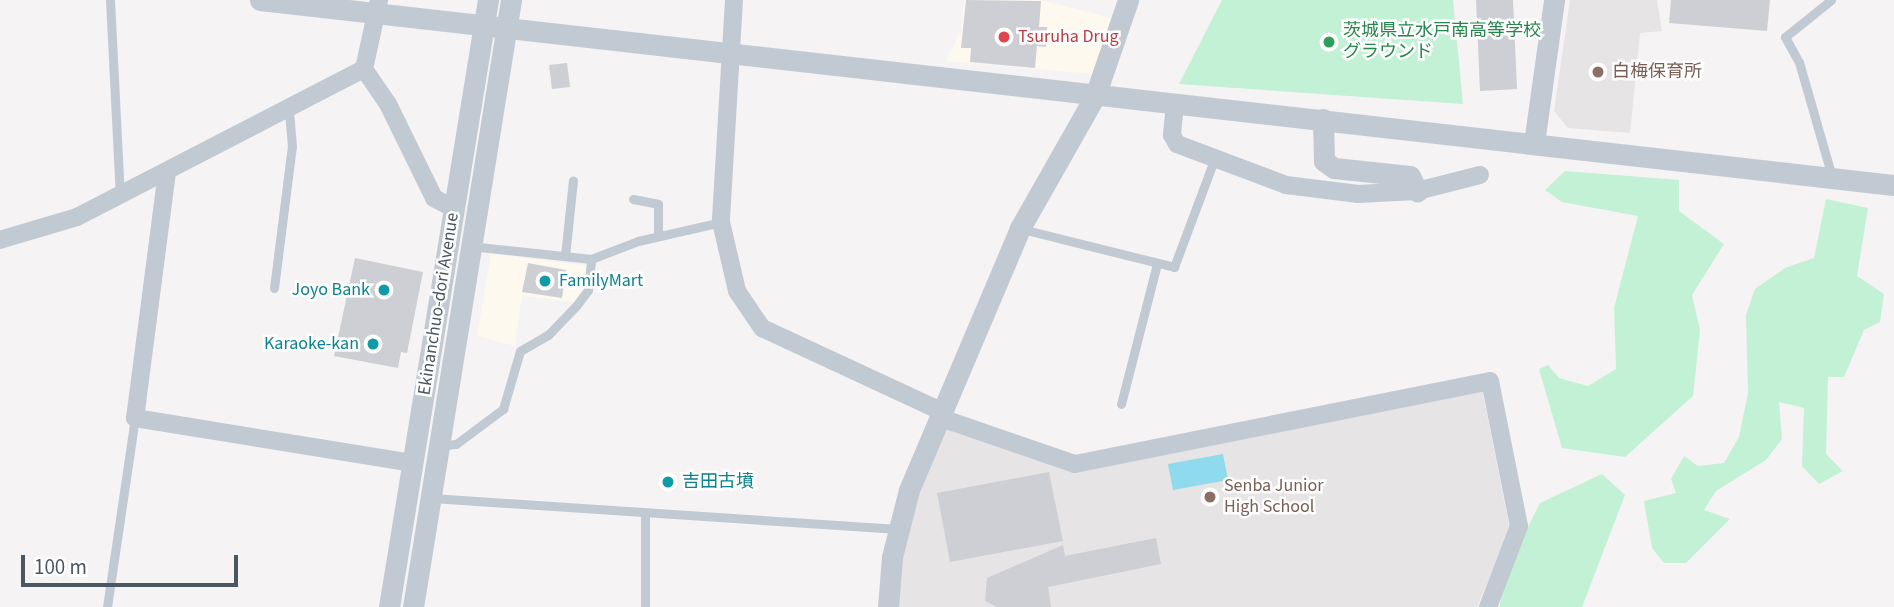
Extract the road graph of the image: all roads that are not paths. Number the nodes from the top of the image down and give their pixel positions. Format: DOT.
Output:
graph roads {
  1 [pos="110,0"];
  2 [pos="260,0"];
  3 [pos="488,0"];
  4 [pos="511,0"];
  5 [pos="734,0"];
  6 [pos="1128,0"];
  7 [pos="1554,0"];
  8 [pos="1831,0"];
  9 [pos="378,7"];
  10 [pos="484,28"];
  11 [pos="506,30"];
  12 [pos="729,54"];
  13 [pos="364,69"];
  14 [pos="1095,96"];
  15 [pos="1175,105"];
  16 [pos="289,109"];
  17 [pos="1323,120"];
  18 [pos="1534,144"];
  19 [pos="1214,160"];
  20 [pos="167,172"];
  21 [pos="1480,175"];
  22 [pos="1832,178"];
  23 [pos="573,180"];
  24 [pos="1894,185"];
  25 [pos="1417,191"];
  26 [pos="120,196"];
  27 [pos="633,200"];
  28 [pos="455,209"];
  29 [pos="720,222"];
  30 [pos="1020,228"];
  31 [pos="658,236"];
  32 [pos="0,240"];
  33 [pos="470,246"];
  34 [pos="565,256"];
  35 [pos="591,259"];
  36 [pos="1157,264"];
  37 [pos="274,288"];
  38 [pos="1121,404"];
  39 [pos="942,415"];
  40 [pos="135,418"];
  41 [pos="439,446"];
  42 [pos="413,463"];
  43 [pos="430,498"];
  44 [pos="645,513"];
  45 [pos="898,529"];
  46 [pos="107,607"];
  47 [pos="389,607"];
  48 [pos="412,607"];
  49 [pos="645,607"];
  50 [pos="888,607"];
  51 [pos="1488,607"];
  1 -- 26 [label="lane"];
  2 -- 9 [label="street"];
  3 -- 10 [label="street, Ekinanchuo-dori Avenue"];
  4 -- 11 [label="street, Ekinanchuo-dori Avenue"];
  5 -- 12 [label="street"];
  6 -- 14 [label="street"];
  7 -- 18 [label="street"];
  8 -- 22 [label="lane"];
  9 -- 10 [label="street"];
  9 -- 13 [label="street"];
  10 -- 11 [label="street"];
  10 -- 28 [label="street, Ekinanchuo-dori Avenue"];
  11 -- 12 [label="street"];
  11 -- 33 [label="street, Ekinanchuo-dori Avenue"];
  12 -- 14 [label="street"];
  12 -- 29 [label="street"];
  13 -- 16 [label="street"];
  13 -- 28 [label="street"];
  14 -- 15 [label="street"];
  14 -- 30 [label="street"];
  15 -- 17 [label="street"];
  15 -- 19 [label="street"];
  16 -- 20 [label="street"];
  16 -- 37 [label="lane"];
  17 -- 18 [label="street"];
  17 -- 25 [label="street"];
  18 -- 22 [label="street"];
  19 -- 25 [label="street"];
  19 -- 36 [label="lane"];
  20 -- 26 [label="street"];
  20 -- 40 [label="street"];
  21 -- 25 [label="street"];
  22 -- 24 [label="street"];
  23 -- 34 [label="lane"];
  26 -- 32 [label="street"];
  27 -- 31 [label="lane"];
  28 -- 42 [label="street, Ekinanchuo-dori Avenue"];
  29 -- 31 [label="lane"];
  29 -- 39 [label="street"];
  30 -- 36 [label="lane"];
  30 -- 39 [label="street"];
  31 -- 35 [label="lane"];
  33 -- 34 [label="lane"];
  33 -- 41 [label="street, Ekinanchuo-dori Avenue"];
  34 -- 35 [label="lane"];
  35 -- 41 [label="lane"];
  36 -- 38 [label="lane"];
  39 -- 45 [label="street"];
  39 -- 51 [label="street"];
  40 -- 42 [label="street"];
  40 -- 46 [label="lane"];
  41 -- 43 [label="street, Ekinanchuo-dori Avenue"];
  42 -- 47 [label="street, Ekinanchuo-dori Avenue"];
  43 -- 44 [label="lane"];
  43 -- 48 [label="street, Ekinanchuo-dori Avenue"];
  44 -- 45 [label="lane"];
  44 -- 49 [label="lane"];
  45 -- 50 [label="street"];
}
